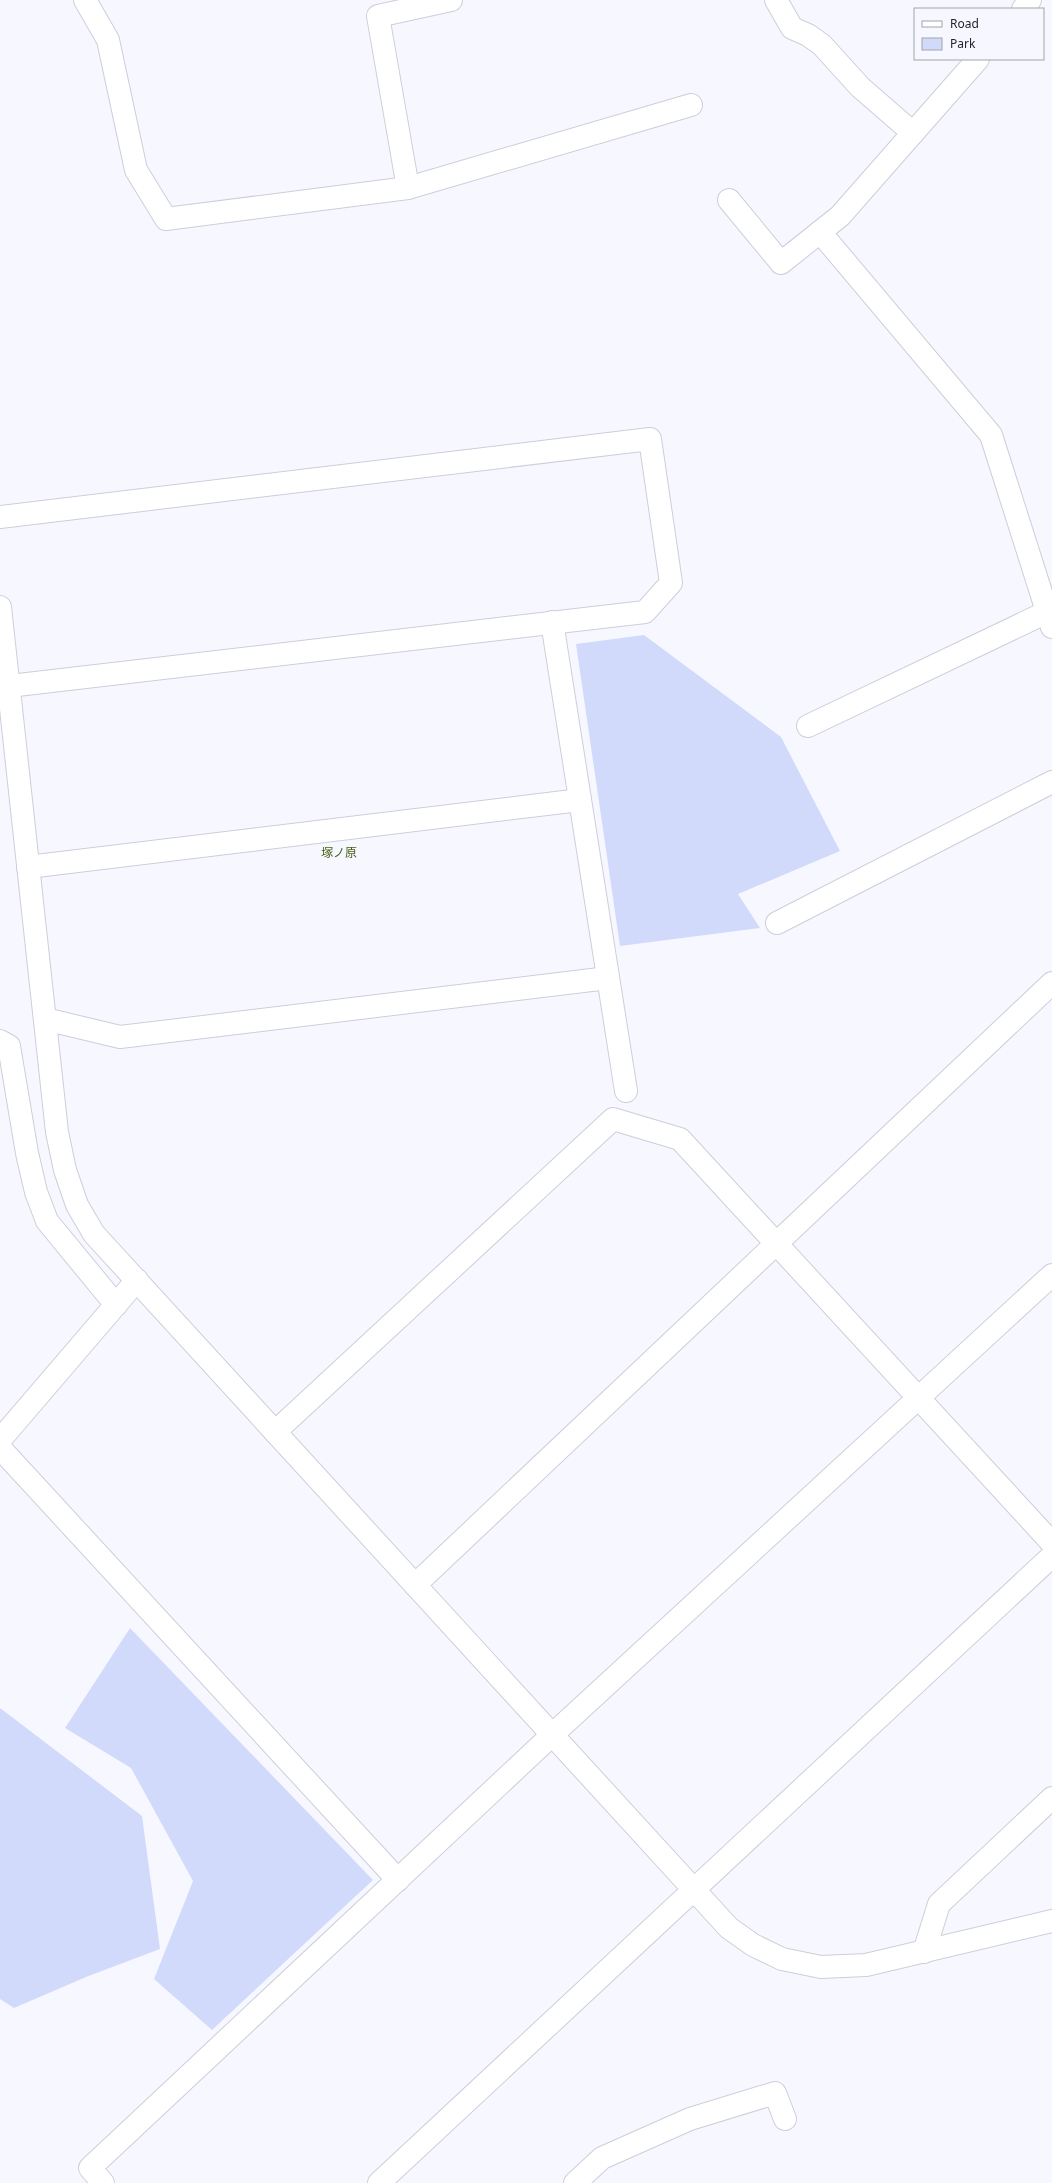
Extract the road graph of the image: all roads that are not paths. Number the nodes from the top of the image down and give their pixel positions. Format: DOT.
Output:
graph roads {
  1 [pos="85,0"];
  2 [pos="451,0"];
  3 [pos="776,0"];
  4 [pos="1030,0"];
  5 [pos="1023,8"];
  6 [pos="977,60"];
  7 [pos="692,105"];
  8 [pos="913,133"];
  9 [pos="408,188"];
  10 [pos="729,200"];
  11 [pos="820,232"];
  12 [pos="0,517"];
  13 [pos="0,607"];
  14 [pos="1050,619"];
  15 [pos="552,622"];
  16 [pos="4,687"];
  17 [pos="808,726"];
  18 [pos="1052,782"];
  19 [pos="580,800"];
  20 [pos="28,867"];
  21 [pos="777,923"];
  22 [pos="608,978"];
  23 [pos="1052,983"];
  24 [pos="45,1019"];
  25 [pos="0,1041"];
  26 [pos="626,1091"];
  27 [pos="777,1243"];
  28 [pos="1052,1275"];
  29 [pos="137,1280"];
  30 [pos="116,1304"];
  31 [pos="919,1398"];
  32 [pos="275,1432"];
  33 [pos="0,1440"];
  34 [pos="0,1448"];
  35 [pos="1052,1543"];
  36 [pos="1052,1556"];
  37 [pos="415,1585"];
  38 [pos="552,1735"];
  39 [pos="1052,1798"];
  40 [pos="398,1880"];
  41 [pos="694,1891"];
  42 [pos="1052,1921"];
  43 [pos="924,1952"];
  44 [pos="785,2119"];
  45 [pos="103,2183"];
  46 [pos="379,2183"];
  47 [pos="575,2183"];
  1 -- 9 [label="street"];
  2 -- 9 [label="street"];
  3 -- 8 [label="street"];
  4 -- 5 [label="street"];
  6 -- 8 [label="street"];
  7 -- 9 [label="street"];
  8 -- 11 [label="street"];
  10 -- 11 [label="street"];
  11 -- 14 [label="street"];
  12 -- 15 [label="street"];
  13 -- 16 [label="street"];
  14 -- 17 [label="street"];
  15 -- 16 [label="street"];
  15 -- 19 [label="street"];
  16 -- 20 [label="street"];
  18 -- 21 [label="street"];
  19 -- 20 [label="street"];
  19 -- 22 [label="street"];
  20 -- 24 [label="street"];
  22 -- 24 [label="street"];
  22 -- 26 [label="street"];
  23 -- 27 [label="street"];
  24 -- 29 [label="street"];
  25 -- 30 [label="street"];
  27 -- 31 [label="street"];
  27 -- 32 [label="street"];
  27 -- 37 [label="street"];
  28 -- 31 [label="street"];
  29 -- 30 [label="street"];
  29 -- 32 [label="street"];
  30 -- 33 [label="street"];
  31 -- 35 [label="street"];
  31 -- 38 [label="street"];
  32 -- 37 [label="street"];
  34 -- 40 [label="street"];
  36 -- 41 [label="street"];
  37 -- 38 [label="street"];
  38 -- 40 [label="street"];
  38 -- 41 [label="street"];
  39 -- 43 [label="street"];
  40 -- 45 [label="street"];
  41 -- 43 [label="street"];
  41 -- 46 [label="street"];
  42 -- 43 [label="street"];
  44 -- 47 [label="street"];
}
